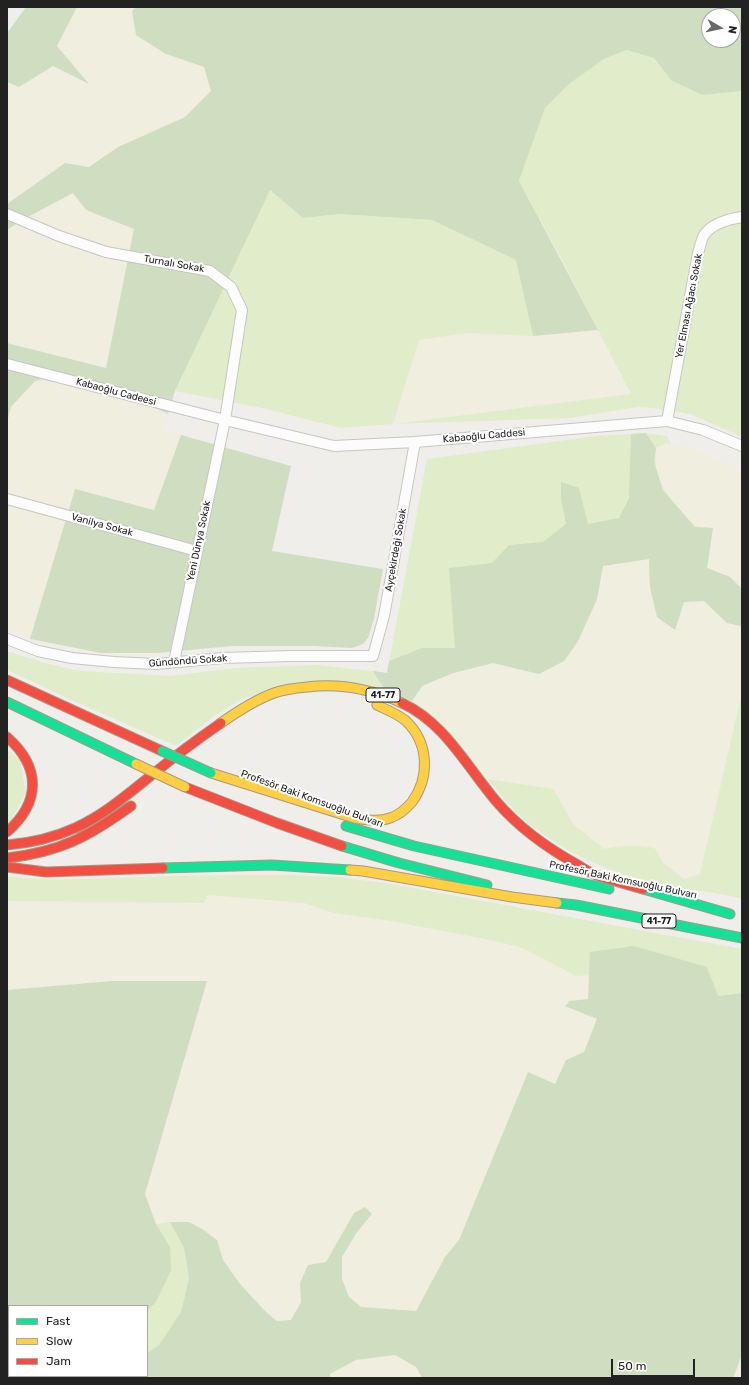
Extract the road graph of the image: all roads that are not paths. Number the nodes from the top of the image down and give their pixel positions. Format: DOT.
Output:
graph roads {
  1 [pos="7,214"];
  2 [pos="742,217"];
  3 [pos="7,364"];
  4 [pos="224,420"];
  5 [pos="667,421"];
  6 [pos="415,442"];
  7 [pos="742,446"];
  8 [pos="7,499"];
  9 [pos="197,551"];
  10 [pos="7,639"];
  11 [pos="373,656"];
  12 [pos="174,662"];
  13 [pos="7,680"];
  14 [pos="7,702"];
  15 [pos="370,703"];
  16 [pos="7,737"];
  17 [pos="196,756"];
  18 [pos="211,773"];
  19 [pos="160,784"];
  20 [pos="136,802"];
  21 [pos="7,832"];
  22 [pos="7,845"];
  23 [pos="7,858"];
  24 [pos="7,867"];
  25 [pos="576,905"];
  26 [pos="742,938"];
  1 -- 4 [label="street, Turnalı Sokak"];
  2 -- 5 [label="street, Yer Elması Ağacı Sokak"];
  3 -- 4 [label="street, Kabaoğlu Cadeesi"];
  4 -- 6 [label="street, Kabaoğlu Caddesi"];
  4 -- 9 [label="street, Yeni Dünya Sokak"];
  5 -- 6 [label="street, Kabaoğlu Caddesi"];
  5 -- 7 [label="street, Kabaoğlu Caddesi"];
  6 -- 11 [label="street, Ayçekirdeği Sokak"];
  8 -- 9 [label="street, Vanilya Sokak"];
  9 -- 12 [label="street, Yeni Dünya Sokak"];
  10 -- 12 [label="street, Gündöndü Sokak"];
  11 -- 12 [label="street, Gündöndü Sokak"];
  13 -- 18 [label="main road, Profesör Baki Komsuoğlu Bulvarı, bridge"];
  14 -- 25 [label="main road, bridge"];
  15 -- 18 [label="main road"];
  16 -- 21 [label="main road"];
  17 -- 19 [label="main road"];
  18 -- 22 [label="main road, Profesör Baki Komsuoğlu Bulvarı / 41-77"];
  20 -- 23 [label="main road"];
  24 -- 25 [label="main road, 41-77"];
  25 -- 26 [label="main road, 41-77"];
}
